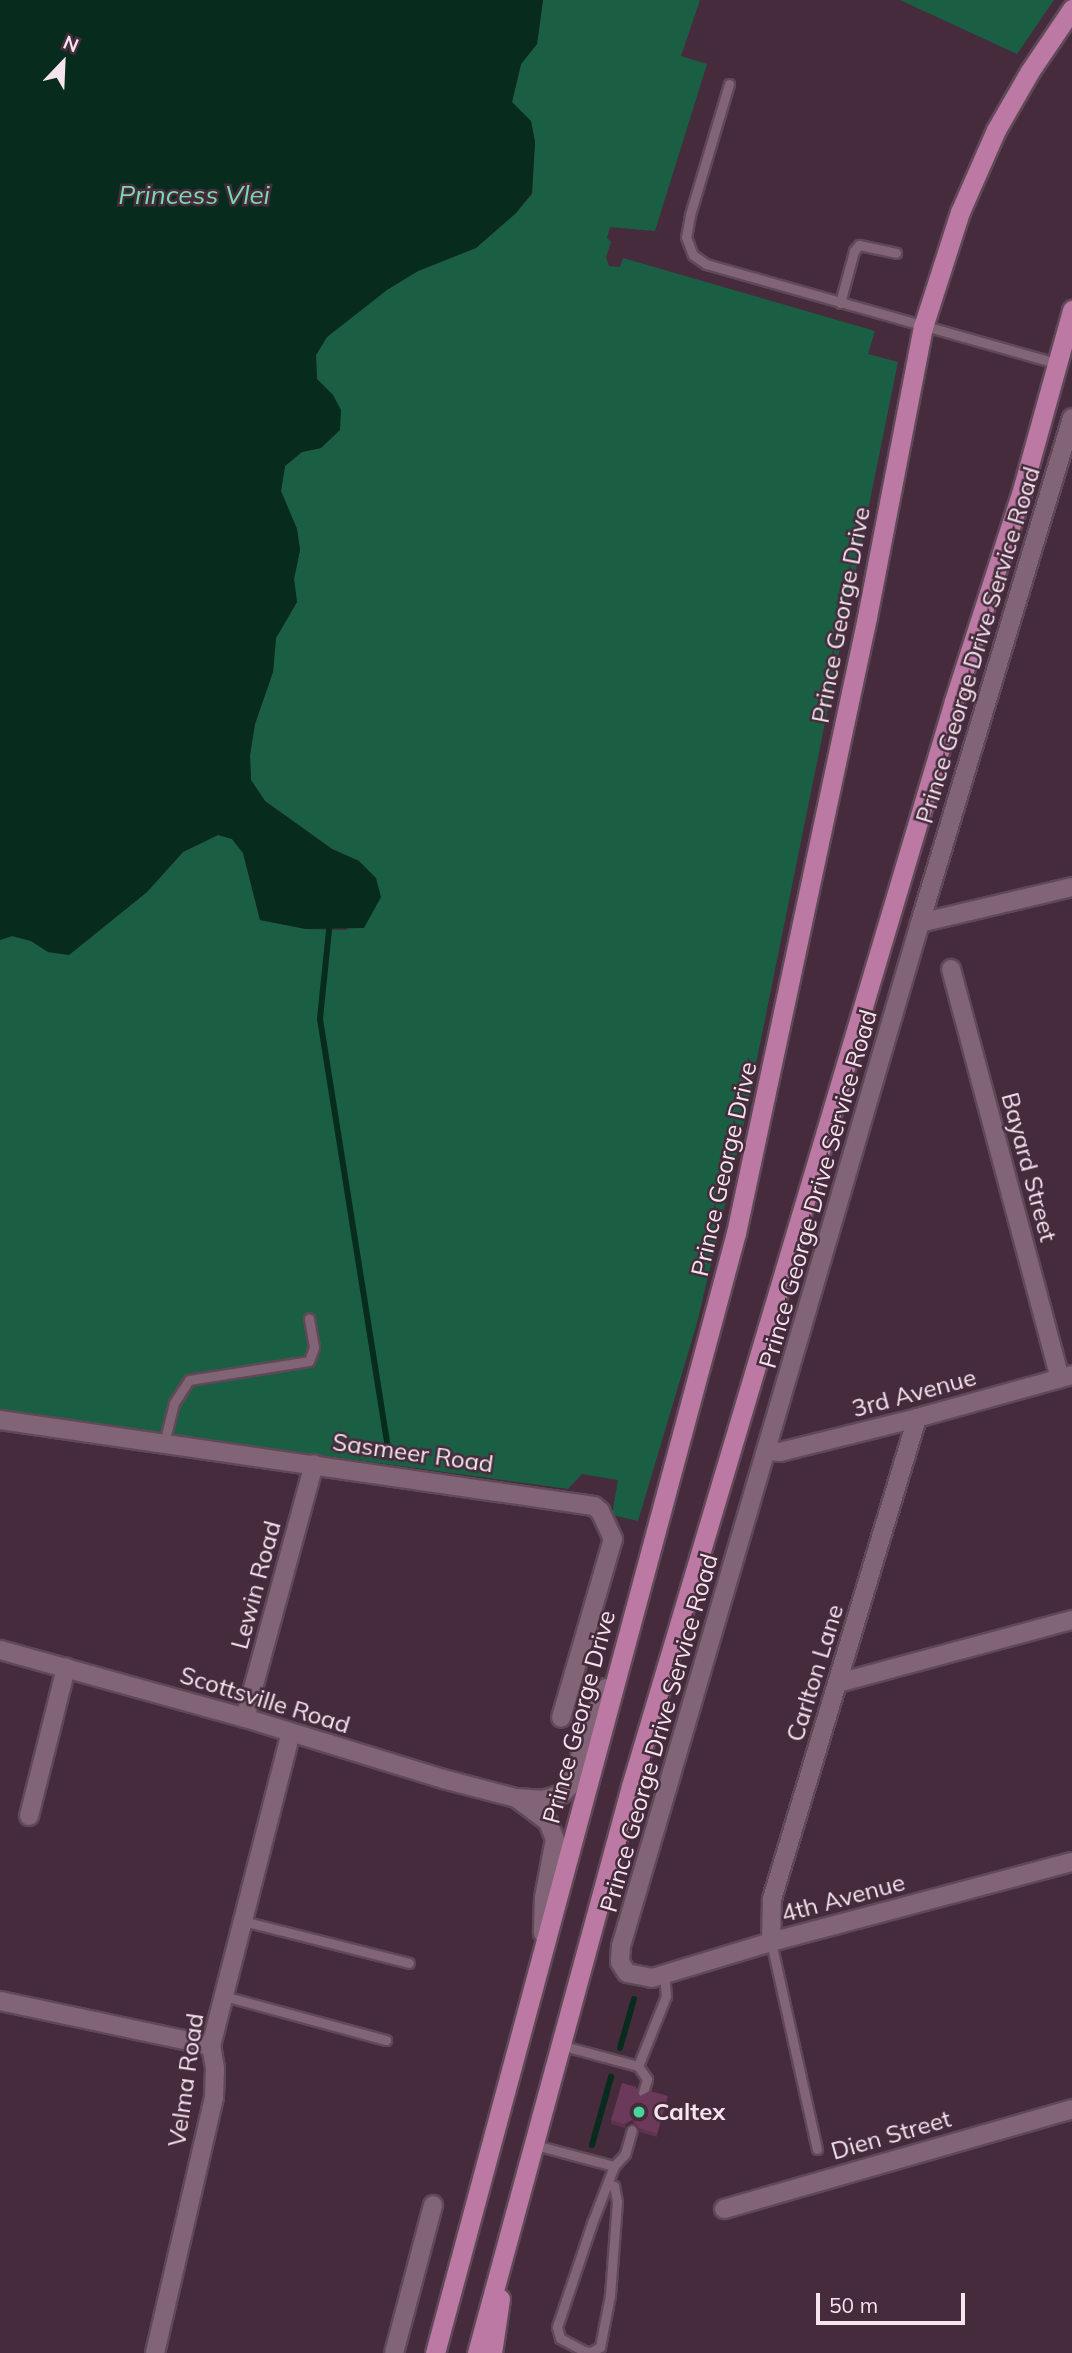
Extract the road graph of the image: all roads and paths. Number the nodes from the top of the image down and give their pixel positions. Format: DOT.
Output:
graph roads {
  1 [pos="1072,9"];
  2 [pos="729,84"];
  3 [pos="896,253"];
  4 [pos="840,303"];
  5 [pos="1072,310"];
  6 [pos="923,327"];
  7 [pos="1058,363"];
  8 [pos="1072,418"];
  9 [pos="1072,887"];
  10 [pos="920,923"];
  11 [pos="951,970"];
  12 [pos="309,1318"];
  13 [pos="1066,1376"];
  14 [pos="917,1418"];
  15 [pos="0,1420"];
  16 [pos="164,1443"];
  17 [pos="767,1451"];
  18 [pos="314,1464"];
  19 [pos="1072,1620"];
  20 [pos="624,1643"];
  21 [pos="0,1650"];
  22 [pos="66,1668"];
  23 [pos="838,1683"];
  24 [pos="245,1718"];
  25 [pos="561,1718"];
  26 [pos="290,1733"];
  27 [pos="516,1798"];
  28 [pos="29,1816"];
  29 [pos="1072,1862"];
  30 [pos="243,1921"];
  31 [pos="771,1942"];
  32 [pos="542,1955"];
  33 [pos="409,1963"];
  34 [pos="627,1973"];
  35 [pos="664,1975"];
  36 [pos="224,1996"];
  37 [pos="0,2001"];
  38 [pos="386,2040"];
  39 [pos="558,2045"];
  40 [pos="211,2046"];
  41 [pos="638,2066"];
  42 [pos="643,2093"];
  43 [pos="1072,2109"];
  44 [pos="632,2130"];
  45 [pos="532,2144"];
  46 [pos="817,2149"];
  47 [pos="614,2166"];
  48 [pos="608,2183"];
  49 [pos="433,2205"];
  50 [pos="724,2209"];
  51 [pos="498,2270"];
  52 [pos="597,2352"];
  53 [pos="155,2353"];
  54 [pos="394,2353"];
  55 [pos="435,2353"];
  56 [pos="477,2353"];
  57 [pos="492,2353"];
  1 -- 6 [label="main road, Prince George Drive"];
  2 -- 4 [label="lane"];
  3 -- 4 [label="lane"];
  4 -- 6 [label="lane"];
  5 -- 7 [label="main road"];
  6 -- 7 [label="lane"];
  6 -- 20 [label="main road, Prince George Drive"];
  7 -- 39 [label="main road"];
  8 -- 10 [label="street, Prince George Drive Service Road"];
  9 -- 10 [label="street"];
  10 -- 17 [label="street, Prince George Drive Service Road"];
  11 -- 13 [label="street, Bayard Street"];
  12 -- 16 [label="lane"];
  13 -- 14 [label="street, 3rd Avenue"];
  14 -- 17 [label="street, 3rd Avenue"];
  14 -- 23 [label="street, Carlton Lane"];
  15 -- 16 [label="street, Sasmeer Road"];
  16 -- 18 [label="street, Sasmeer Road"];
  17 -- 34 [label="street, Prince George Drive Service Road"];
  18 -- 24 [label="street, Lewin Road"];
  18 -- 25 [label="street, Sasmeer Road"];
  19 -- 23 [label="street"];
  20 -- 27 [label="street, Scottsville Road"];
  20 -- 32 [label="main road, Prince George Drive"];
  21 -- 22 [label="street, Scottsville Road"];
  22 -- 24 [label="street, Scottsville Road"];
  22 -- 28 [label="street"];
  23 -- 31 [label="street, Carlton Lane"];
  24 -- 26 [label="street, Scottsville Road"];
  26 -- 27 [label="street, Scottsville Road"];
  26 -- 30 [label="street, Velma Road"];
  27 -- 32 [label="street, Scottsville Road"];
  29 -- 31 [label="street, 4th Avenue"];
  30 -- 33 [label="lane"];
  30 -- 36 [label="street, Velma Road"];
  31 -- 35 [label="street, 4th Avenue"];
  31 -- 46 [label="lane"];
  32 -- 55 [label="main road, Prince George Drive"];
  34 -- 35 [label="street, 4th Avenue"];
  35 -- 41 [label="lane"];
  36 -- 38 [label="lane"];
  36 -- 40 [label="street, Velma Road"];
  37 -- 40 [label="street"];
  39 -- 41 [label="lane"];
  39 -- 45 [label="main road"];
  40 -- 53 [label="street, Velma Road"];
  41 -- 42 [label="lane"];
  43 -- 50 [label="street, Dien Street"];
  44 -- 47 [label="lane"];
  45 -- 47 [label="lane"];
  45 -- 51 [label="main road"];
  47 -- 48 [label="lane"];
  48 -- 52 [label="lane"];
  48 -- 52 [label="lane"];
  49 -- 54 [label="street"];
  51 -- 56 [label="main road"];
  51 -- 57 [label="main road"];
}
